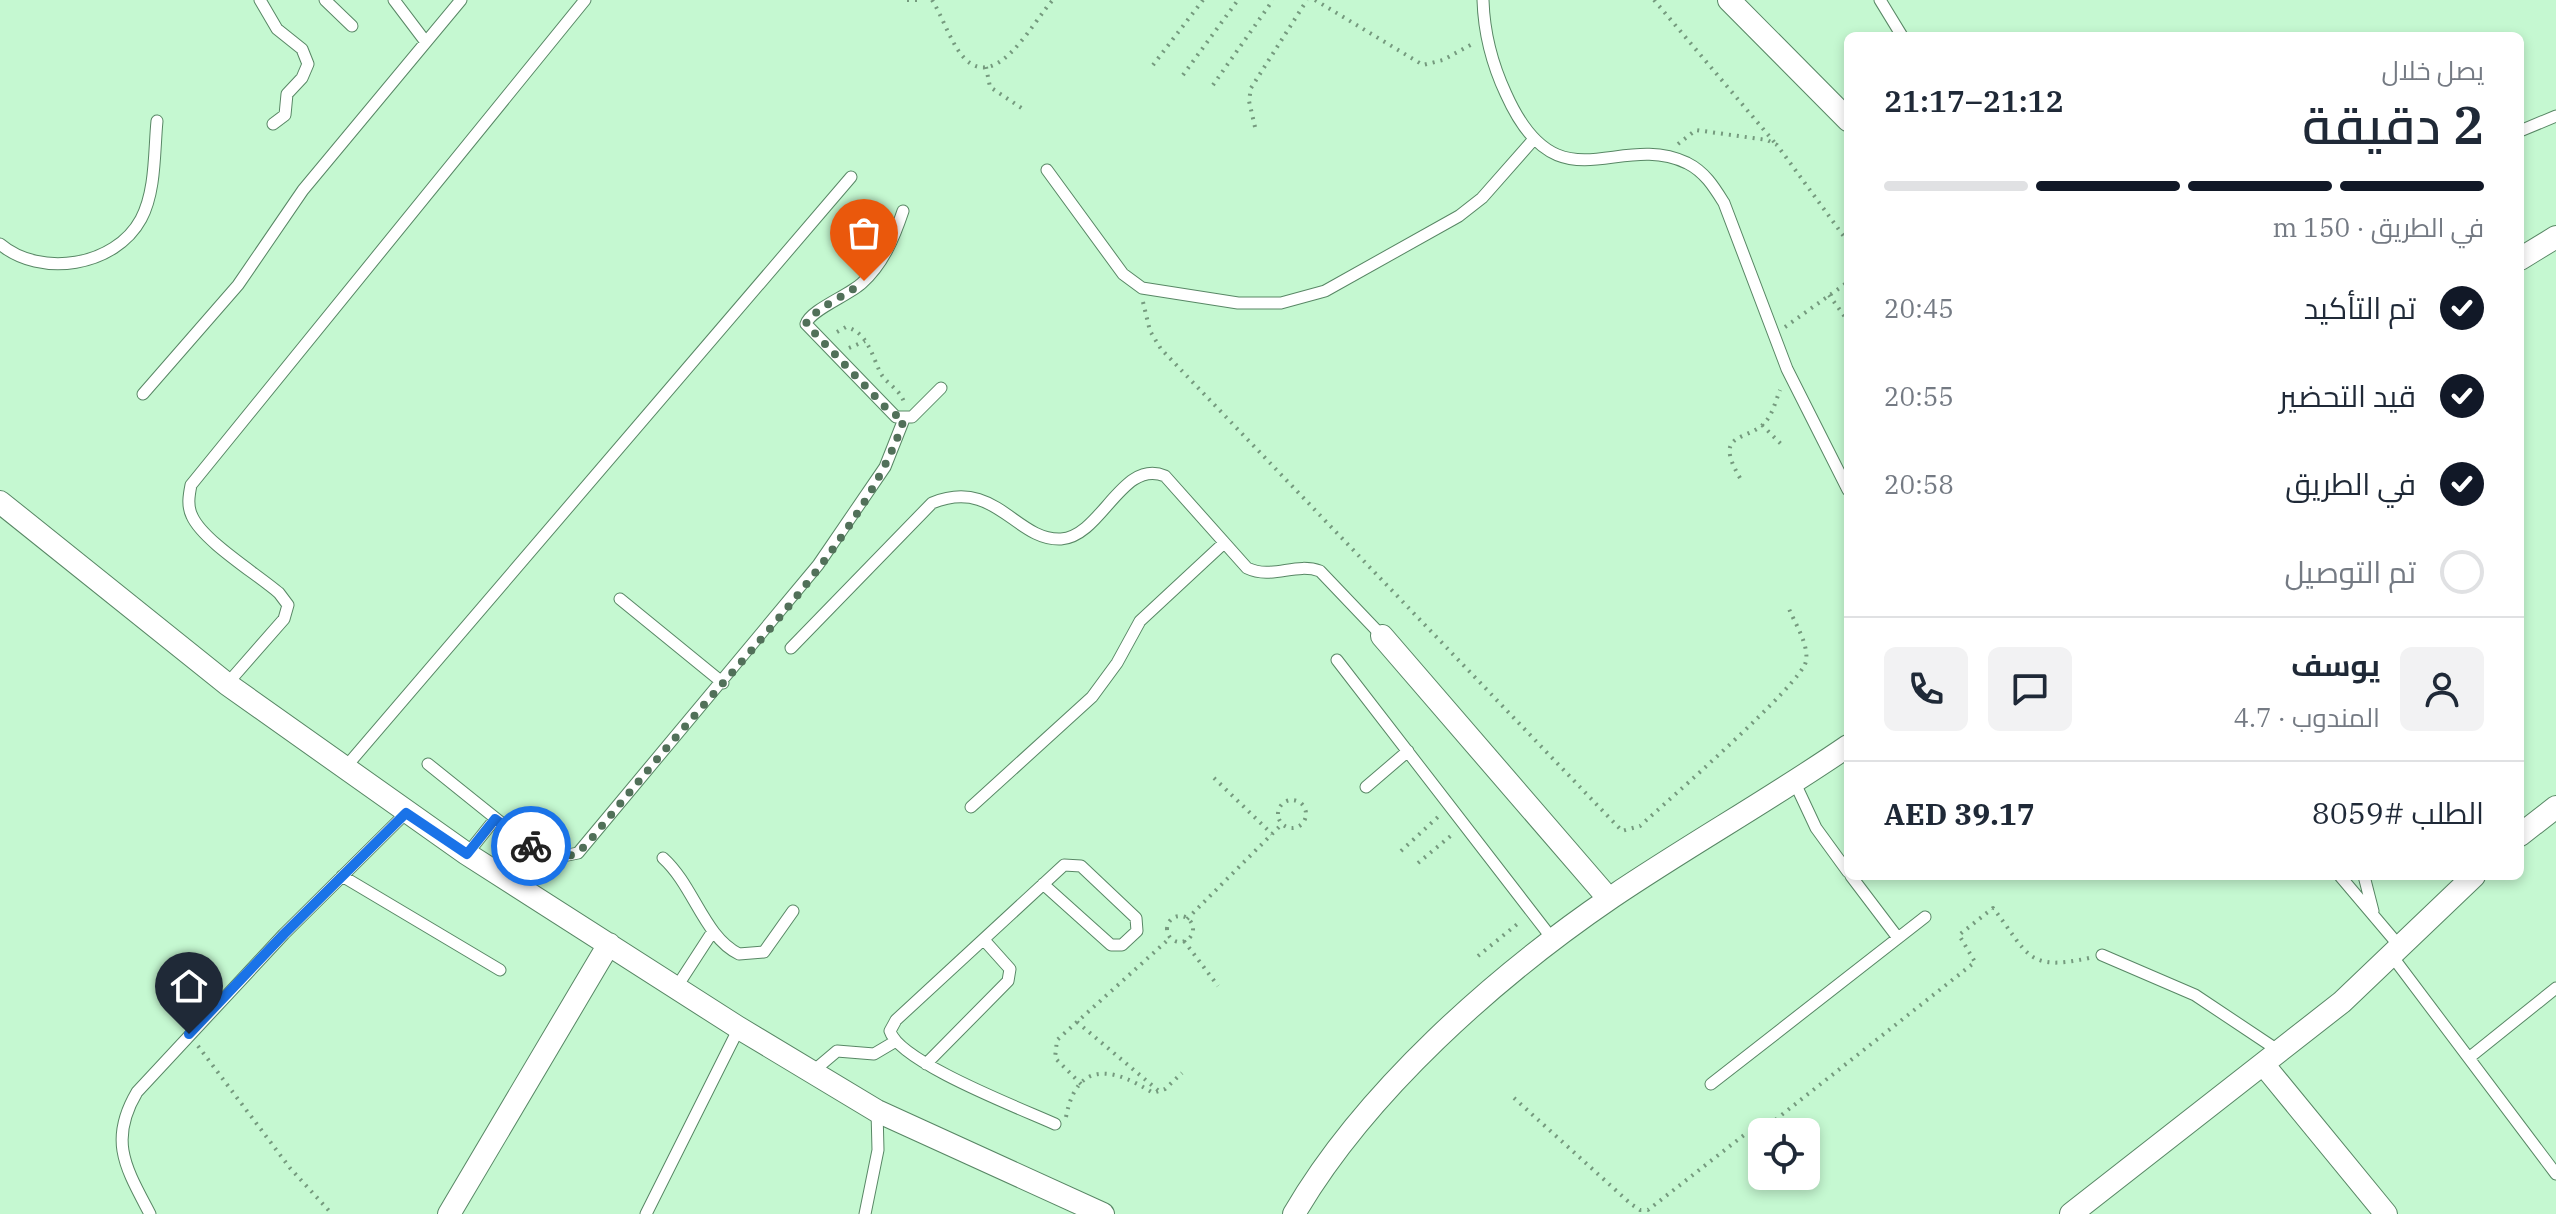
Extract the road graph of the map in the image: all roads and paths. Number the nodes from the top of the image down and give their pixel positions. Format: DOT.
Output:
graph roads {
  1 [pos="260,0"];
  2 [pos="325,0"];
  3 [pos="394,0"];
  4 [pos="461,0"];
  5 [pos="585,0"];
  6 [pos="907,0"];
  7 [pos="923,0"];
  8 [pos="932,0"];
  9 [pos="1053,0"];
  10 [pos="1203,0"];
  11 [pos="1238,0"];
  12 [pos="1273,0"];
  13 [pos="1307,0"];
  14 [pos="1315,0"];
  15 [pos="1483,0"];
  16 [pos="1654,0"];
  17 [pos="1729,0"];
  18 [pos="1880,0"];
  19 [pos="352,26"];
  20 [pos="1900,32"];
  21 [pos="1487,36"];
  22 [pos="425,41"];
  23 [pos="1153,65"];
  24 [pos="986,67"];
  25 [pos="1183,75"];
  26 [pos="1213,85"];
  27 [pos="1023,109"];
  28 [pos="1844,116"];
  29 [pos="2556,116"];
  30 [pos="157,121"];
  31 [pos="273,124"];
  32 [pos="1255,127"];
  33 [pos="2524,129"];
  34 [pos="1534,139"];
  35 [pos="1777,145"];
  36 [pos="1673,159"];
  37 [pos="1047,170"];
  38 [pos="851,177"];
  39 [pos="903,211"];
  40 [pos="1844,237"];
  41 [pos="2556,237"];
  42 [pos="0,244"];
  43 [pos="2524,257"];
  44 [pos="1844,285"];
  45 [pos="1142,288"];
  46 [pos="1829,295"];
  47 [pos="1844,316"];
  48 [pos="1773,335"];
  49 [pos="816,338"];
  50 [pos="1787,369"];
  51 [pos="941,388"];
  52 [pos="143,394"];
  53 [pos="904,419"];
  54 [pos="1762,425"];
  55 [pos="1783,446"];
  56 [pos="1740,478"];
  57 [pos="1844,482"];
  58 [pos="0,502"];
  59 [pos="1224,543"];
  60 [pos="620,599"];
  61 [pos="1789,609"];
  62 [pos="1382,636"];
  63 [pos="791,648"];
  64 [pos="1337,660"];
  65 [pos="723,683"];
  66 [pos="227,684"];
  67 [pos="1844,749"];
  68 [pos="1408,751"];
  69 [pos="428,764"];
  70 [pos="343,769"];
  71 [pos="1214,778"];
  72 [pos="1794,780"];
  73 [pos="1366,787"];
  74 [pos="1450,806"];
  75 [pos="971,807"];
  76 [pos="2556,807"];
  77 [pos="406,813"];
  78 [pos="495,819"];
  79 [pos="1282,824"];
  80 [pos="1467,828"];
  81 [pos="2524,832"];
  82 [pos="1272,834"];
  83 [pos="1401,851"];
  84 [pos="467,854"];
  85 [pos="663,858"];
  86 [pos="1418,863"];
  87 [pos="1844,866"];
  88 [pos="342,876"];
  89 [pos="1854,880"];
  90 [pos="2343,880"];
  91 [pos="2365,880"];
  92 [pos="2470,880"];
  93 [pos="1043,884"];
  94 [pos="1609,899"];
  95 [pos="793,911"];
  96 [pos="1532,912"];
  97 [pos="2374,916"];
  98 [pos="1925,917"];
  99 [pos="1187,919"];
  100 [pos="713,931"];
  101 [pos="1170,938"];
  102 [pos="1898,938"];
  103 [pos="984,940"];
  104 [pos="1184,941"];
  105 [pos="1555,942"];
  106 [pos="609,944"];
  107 [pos="2397,952"];
  108 [pos="2102,955"];
  109 [pos="1478,956"];
  110 [pos="500,970"];
  111 [pos="1218,986"];
  112 [pos="676,988"];
  113 [pos="2556,988"];
  114 [pos="1077,1022"];
  115 [pos="739,1028"];
  116 [pos="189,1034"];
  117 [pos="896,1041"];
  118 [pos="2470,1057"];
  119 [pos="2272,1058"];
  120 [pos="926,1064"];
  121 [pos="811,1073"];
  122 [pos="1182,1073"];
  123 [pos="1081,1084"];
  124 [pos="1711,1084"];
  125 [pos="1160,1092"];
  126 [pos="1514,1098"];
  127 [pos="877,1111"];
  128 [pos="1055,1124"];
  129 [pos="2556,1174"];
  130 [pos="150,1214"];
  131 [pos="332,1214"];
  132 [pos="449,1214"];
  133 [pos="646,1214"];
  134 [pos="865,1214"];
  135 [pos="1103,1214"];
  136 [pos="1294,1214"];
  137 [pos="2071,1214"];
  138 [pos="2386,1214"];
  1 -- 31 [label="lane"];
  2 -- 19 [label="lane"];
  3 -- 22 [label="lane"];
  4 -- 22 [label="lane"];
  5 -- 66 [label="lane"];
  6 -- 7 [label="path"];
  8 -- 24 [label="path"];
  9 -- 24 [label="path"];
  10 -- 23 [label="path"];
  11 -- 25 [label="path"];
  12 -- 26 [label="path"];
  13 -- 32 [label="path"];
  14 -- 21 [label="path"];
  15 -- 21 [label="lane"];
  16 -- 35 [label="path"];
  17 -- 28 [label="street"];
  18 -- 20 [label="lane"];
  21 -- 34 [label="lane"];
  22 -- 52 [label="lane"];
  24 -- 27 [label="path"];
  29 -- 33 [label="lane"];
  30 -- 42 [label="lane"];
  34 -- 36 [label="lane"];
  34 -- 45 [label="lane"];
  35 -- 36 [label="path"];
  35 -- 40 [label="path"];
  36 -- 48 [label="lane"];
  37 -- 45 [label="lane"];
  38 -- 70 [label="lane"];
  39 -- 49 [label="lane"];
  41 -- 43 [label="street"];
  44 -- 46 [label="path"];
  45 -- 61 [label="path"];
  46 -- 47 [label="path"];
  46 -- 48 [label="path"];
  48 -- 50 [label="lane"];
  49 -- 53 [label="lane"];
  49 -- 53 [label="path"];
  50 -- 54 [label="path"];
  50 -- 57 [label="lane"];
  51 -- 53 [label="lane"];
  53 -- 65 [label="lane"];
  54 -- 55 [label="path"];
  54 -- 56 [label="path"];
  58 -- 66 [label="street"];
  59 -- 62 [label="lane"];
  59 -- 63 [label="lane"];
  59 -- 75 [label="lane"];
  60 -- 65 [label="lane"];
  62 -- 94 [label="street"];
  64 -- 68 [label="lane"];
  65 -- 78 [label="lane"];
  66 -- 70 [label="street"];
  67 -- 72 [label="street"];
  68 -- 73 [label="lane"];
  68 -- 74 [label="lane"];
  69 -- 78 [label="lane"];
  70 -- 77 [label="street"];
  71 -- 82 [label="path"];
  72 -- 87 [label="lane"];
  72 -- 94 [label="street"];
  74 -- 80 [label="lane"];
  74 -- 83 [label="path"];
  76 -- 81 [label="street"];
  77 -- 84 [label="street"];
  77 -- 88 [label="lane"];
  78 -- 84 [label="lane"];
  79 -- 79 [label="path"];
  79 -- 82 [label="path"];
  80 -- 86 [label="path"];
  80 -- 96 [label="lane"];
  82 -- 99 [label="path"];
  84 -- 106 [label="street"];
  85 -- 100 [label="lane"];
  88 -- 110 [label="lane"];
  88 -- 116 [label="lane"];
  89 -- 102 [label="lane"];
  90 -- 97 [label="lane"];
  91 -- 97 [label="lane"];
  92 -- 107 [label="street"];
  93 -- 93 [label="lane"];
  93 -- 103 [label="lane"];
  94 -- 105 [label="street"];
  95 -- 100 [label="lane"];
  96 -- 105 [label="lane"];
  96 -- 109 [label="path"];
  97 -- 107 [label="lane"];
  98 -- 102 [label="lane"];
  99 -- 101 [label="path"];
  99 -- 104 [label="path"];
  100 -- 112 [label="lane"];
  101 -- 104 [label="path"];
  101 -- 114 [label="path"];
  102 -- 124 [label="lane"];
  103 -- 117 [label="lane"];
  103 -- 120 [label="lane"];
  104 -- 111 [label="path"];
  105 -- 136 [label="street"];
  106 -- 112 [label="street"];
  106 -- 132 [label="street"];
  107 -- 118 [label="lane"];
  107 -- 119 [label="street"];
  108 -- 119 [label="lane"];
  108 -- 126 [label="path"];
  112 -- 115 [label="street"];
  113 -- 118 [label="lane"];
  114 -- 123 [label="path"];
  114 -- 125 [label="path"];
  115 -- 121 [label="street"];
  115 -- 133 [label="lane"];
  116 -- 130 [label="lane"];
  116 -- 131 [label="path"];
  117 -- 120 [label="lane"];
  117 -- 121 [label="lane"];
  118 -- 129 [label="lane"];
  119 -- 137 [label="street"];
  119 -- 138 [label="street"];
  120 -- 128 [label="lane"];
  121 -- 127 [label="street"];
  122 -- 125 [label="path"];
  123 -- 125 [label="path"];
  123 -- 128 [label="path"];
  127 -- 134 [label="lane"];
  127 -- 135 [label="street"];
}
